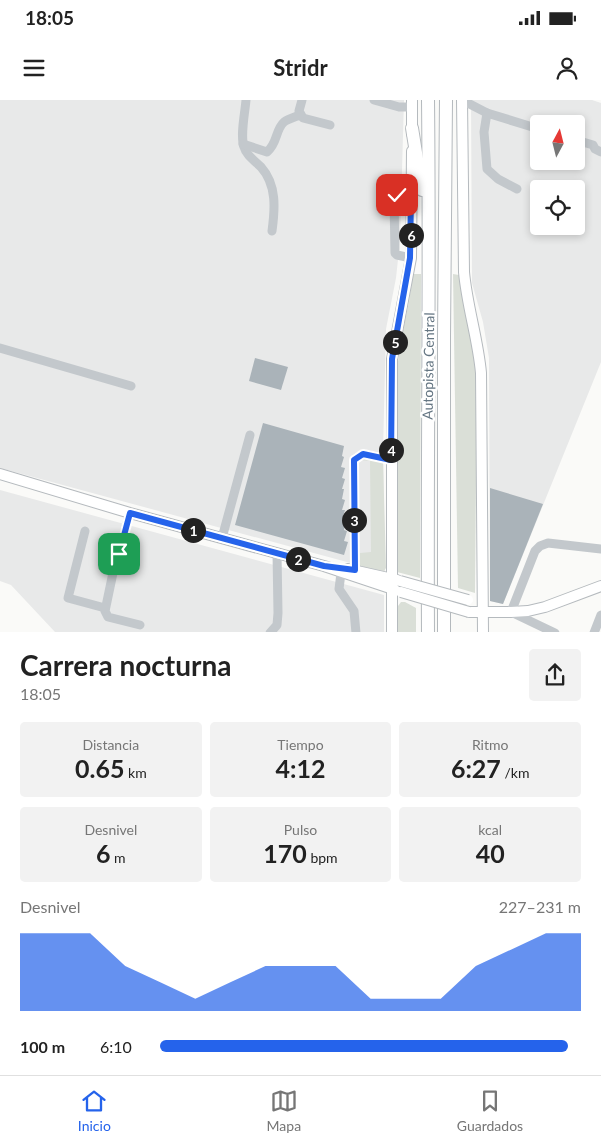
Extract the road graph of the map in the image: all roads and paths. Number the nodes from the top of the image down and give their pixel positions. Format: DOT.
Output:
graph roads {
  1 [pos="246,100"];
  2 [pos="302,100"];
  3 [pos="374,100"];
  4 [pos="428,100"];
  5 [pos="446,100"];
  6 [pos="462,100"];
  7 [pos="412,103"];
  8 [pos="487,113"];
  9 [pos="300,115"];
  10 [pos="330,125"];
  11 [pos="530,126"];
  12 [pos="412,128"];
  13 [pos="585,143"];
  14 [pos="243,144"];
  15 [pos="601,152"];
  16 [pos="517,189"];
  17 [pos="411,196"];
  18 [pos="429,229"];
  19 [pos="272,230"];
  20 [pos="410,258"];
  21 [pos="0,348"];
  22 [pos="131,386"];
  23 [pos="250,435"];
  24 [pos="391,460"];
  25 [pos="0,474"];
  26 [pos="130,513"];
  27 [pos="85,531"];
  28 [pos="222,538"];
  29 [pos="601,548"];
  30 [pos="277,554"];
  31 [pos="324,566"];
  32 [pos="355,570"];
  33 [pos="341,573"];
  34 [pos="396,585"];
  35 [pos="601,586"];
  36 [pos="105,608"];
  37 [pos="483,611"];
  38 [pos="511,612"];
  39 [pos="601,615"];
  40 [pos="140,625"];
  41 [pos="270,632"];
  42 [pos="356,632"];
  43 [pos="392,632"];
  44 [pos="428,632"];
  45 [pos="444,632"];
  46 [pos="483,632"];
  47 [pos="555,632"];
  48 [pos="594,632"];
  1 -- 14 [label="street"];
  2 -- 9 [label="street"];
  3 -- 7 [label="street"];
  4 -- 18 [label="highway, Autopista Central"];
  5 -- 45 [label="highway, Autopista Central"];
  6 -- 8 [label="street"];
  6 -- 37 [label="main road"];
  7 -- 12 [label="main road"];
  8 -- 11 [label="street"];
  8 -- 16 [label="street"];
  9 -- 10 [label="street"];
  9 -- 14 [label="street"];
  12 -- 17 [label="main road"];
  12 -- 18 [label="highway"];
  13 -- 15 [label="street"];
  14 -- 19 [label="street"];
  17 -- 20 [label="main road"];
  17 -- 20 [label="street"];
  18 -- 44 [label="highway, Autopista Central"];
  20 -- 24 [label="main road"];
  21 -- 22 [label="street"];
  23 -- 28 [label="street"];
  24 -- 32 [label="street"];
  24 -- 34 [label="main road"];
  25 -- 26 [label="main road"];
  26 -- 28 [label="main road"];
  26 -- 36 [label="street"];
  27 -- 36 [label="street"];
  28 -- 30 [label="main road"];
  29 -- 38 [label="street"];
  30 -- 31 [label="main road"];
  30 -- 41 [label="street"];
  31 -- 32 [label="main road"];
  31 -- 33 [label="main road"];
  32 -- 34 [label="main road"];
  33 -- 34 [label="main road"];
  33 -- 42 [label="street"];
  34 -- 37 [label="main road, bridge"];
  34 -- 37 [label="main road, bridge"];
  34 -- 43 [label="main road"];
  35 -- 38 [label="main road"];
  36 -- 40 [label="street"];
  37 -- 38 [label="main road"];
  37 -- 46 [label="main road"];
  38 -- 47 [label="street"];
  39 -- 48 [label="street"];
}
